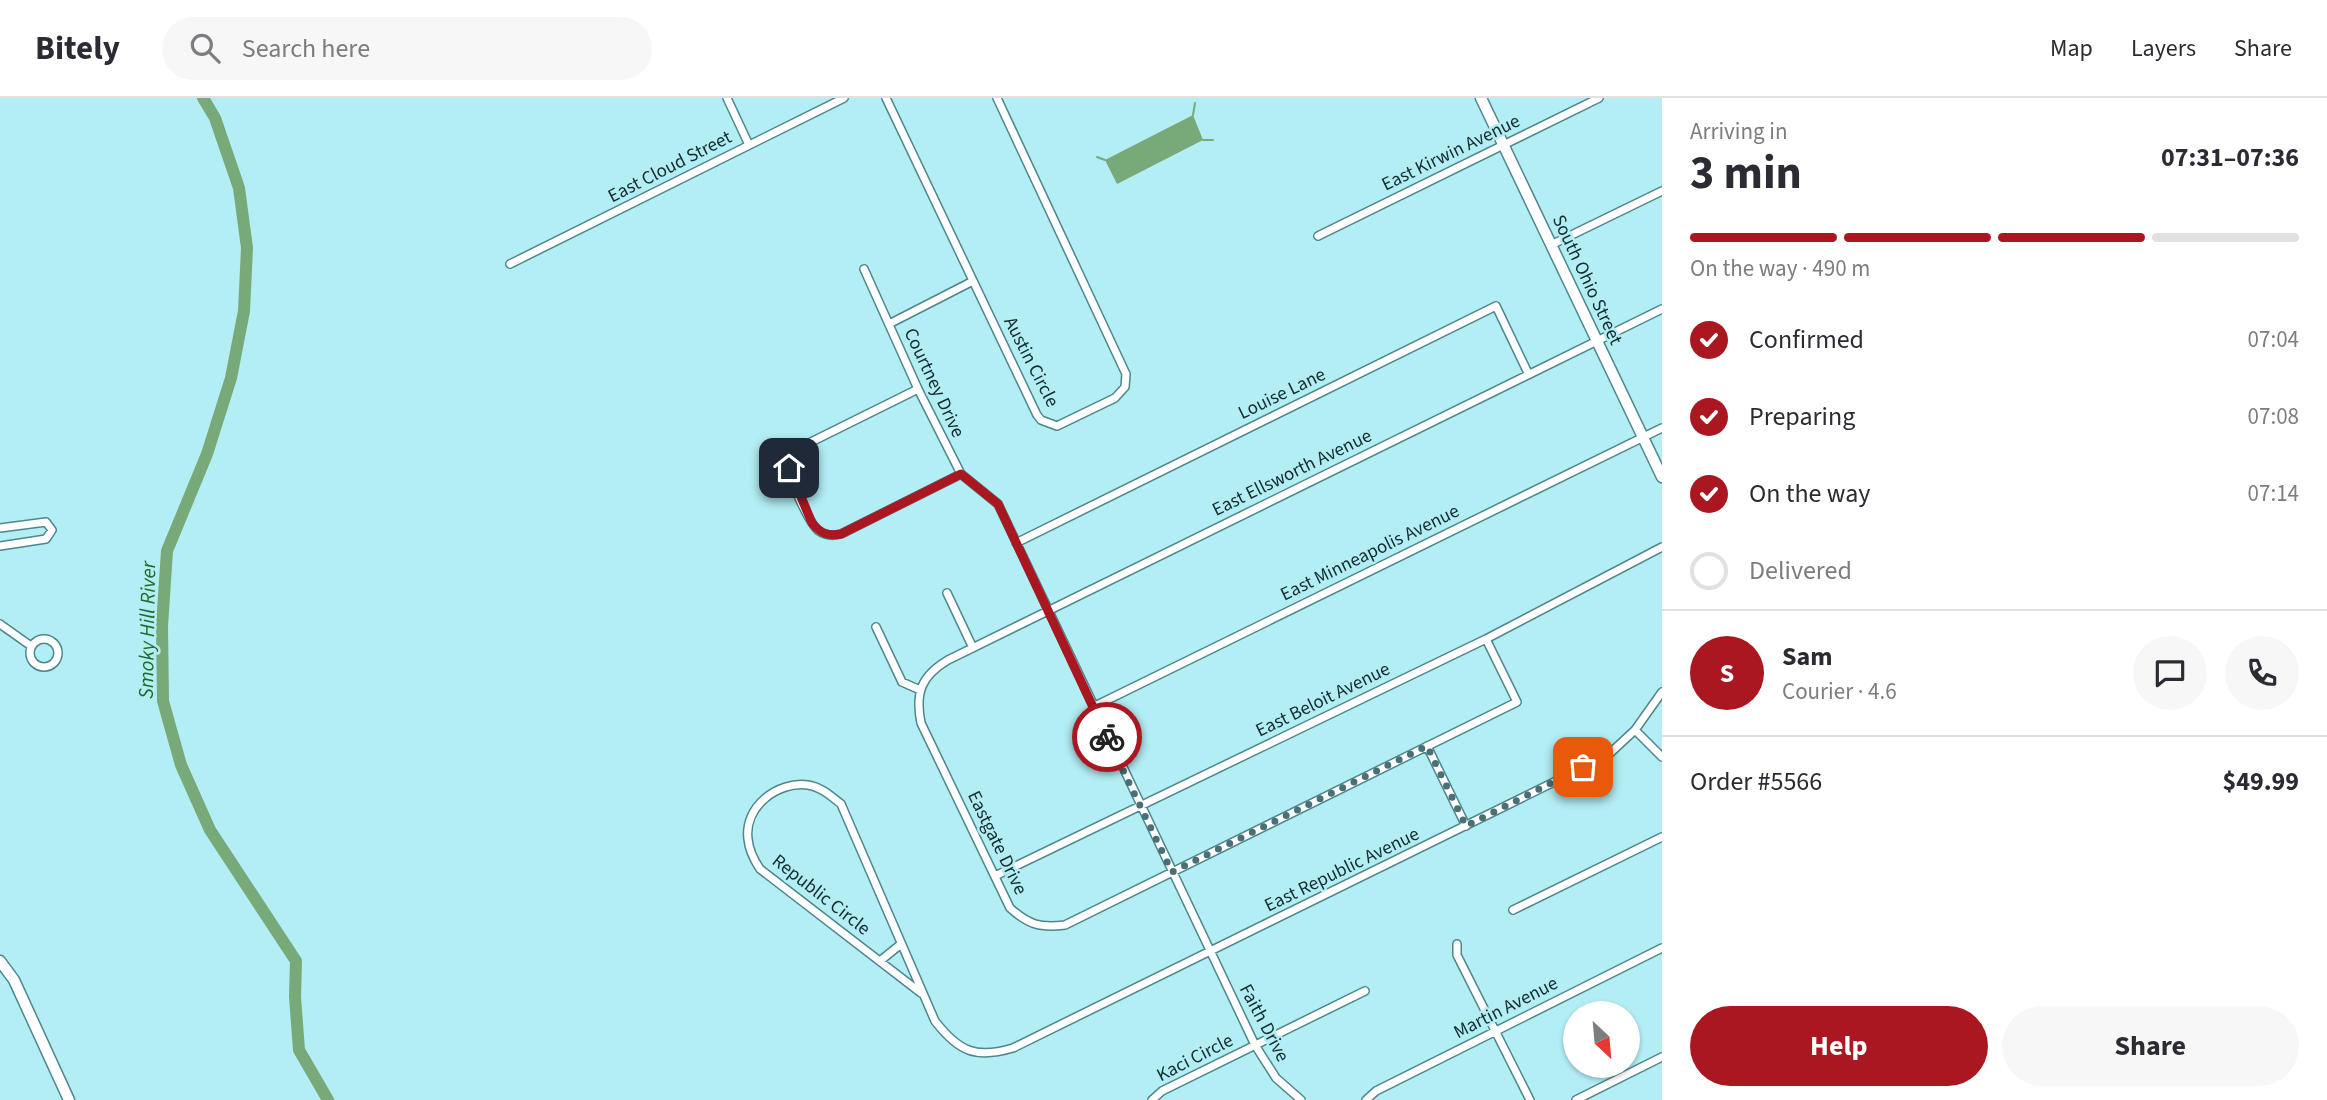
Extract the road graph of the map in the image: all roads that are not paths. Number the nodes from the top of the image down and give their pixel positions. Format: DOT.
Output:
graph roads {
  1 [pos="727,98"];
  2 [pos="844,98"];
  3 [pos="886,98"];
  4 [pos="997,98"];
  5 [pos="1481,98"];
  6 [pos="1599,98"];
  7 [pos="1503,144"];
  8 [pos="749,145"];
  9 [pos="1662,191"];
  10 [pos="1318,236"];
  11 [pos="1551,245"];
  12 [pos="510,264"];
  13 [pos="864,269"];
  14 [pos="973,281"];
  15 [pos="1662,309"];
  16 [pos="889,324"];
  17 [pos="1596,340"];
  18 [pos="1528,373"];
  19 [pos="918,389"];
  20 [pos="1662,428"];
  21 [pos="1643,437"];
  22 [pos="961,474"];
  23 [pos="1662,477"];
  24 [pos="0,528"];
  25 [pos="1016,543"];
  26 [pos="0,546"];
  27 [pos="1662,547"];
  28 [pos="947,593"];
  29 [pos="1047,612"];
  30 [pos="0,624"];
  31 [pos="876,627"];
  32 [pos="1486,639"];
  33 [pos="31,646"];
  34 [pos="973,648"];
  35 [pos="920,690"];
  36 [pos="1662,692"];
  37 [pos="1093,707"];
  38 [pos="1636,730"];
  39 [pos="1427,746"];
  40 [pos="1662,757"];
  41 [pos="1140,806"];
  42 [pos="1466,826"];
  43 [pos="1662,837"];
  44 [pos="1172,872"];
  45 [pos="995,876"];
  46 [pos="1513,910"];
  47 [pos="901,944"];
  48 [pos="1457,944"];
  49 [pos="1662,948"];
  50 [pos="1210,953"];
  51 [pos="0,961"];
  52 [pos="880,961"];
  53 [pos="1365,991"];
  54 [pos="921,993"];
  55 [pos="1496,1031"];
  56 [pos="1255,1045"];
  57 [pos="1013,1048"];
  58 [pos="1662,1057"];
  59 [pos="1594,1096"];
  60 [pos="69,1100"];
  61 [pos="1152,1100"];
  62 [pos="1301,1100"];
  63 [pos="1366,1100"];
  64 [pos="1530,1100"];
  65 [pos="1576,1100"];
  1 -- 8 [label="street"];
  2 -- 8 [label="street, East Cloud Street"];
  3 -- 14 [label="street, Austin Circle"];
  4 -- 14 [label="street, Austin Circle"];
  5 -- 7 [label="main road, South Ohio Street"];
  6 -- 7 [label="street, East Kirwin Avenue"];
  7 -- 10 [label="street, East Kirwin Avenue"];
  7 -- 11 [label="main road, South Ohio Street"];
  8 -- 12 [label="street, East Cloud Street"];
  9 -- 11 [label="street"];
  11 -- 17 [label="main road, South Ohio Street"];
  13 -- 16 [label="street, Courtney Drive"];
  14 -- 16 [label="street"];
  15 -- 17 [label="street, East Ellsworth Avenue"];
  16 -- 19 [label="street, Courtney Drive"];
  17 -- 18 [label="street, East Ellsworth Avenue"];
  17 -- 21 [label="main road, South Ohio Street"];
  18 -- 25 [label="street, Louise Lane"];
  18 -- 29 [label="street, East Ellsworth Avenue"];
  19 -- 22 [label="street, Courtney Drive"];
  19 -- 22 [label="street"];
  20 -- 21 [label="street, East Minneapolis Avenue"];
  21 -- 23 [label="main road, South Ohio Street"];
  21 -- 37 [label="street, East Minneapolis Avenue"];
  22 -- 25 [label="street, Courtney Drive"];
  24 -- 26 [label="street"];
  25 -- 29 [label="street, Courtney Drive"];
  27 -- 32 [label="street, East Beloit Avenue"];
  28 -- 34 [label="street"];
  29 -- 34 [label="street, East Ellsworth Avenue"];
  29 -- 37 [label="street, Courtney Drive"];
  30 -- 33 [label="street"];
  31 -- 35 [label="street"];
  32 -- 39 [label="street, Eastgate Drive"];
  32 -- 41 [label="street, East Beloit Avenue"];
  34 -- 35 [label="street, East Ellsworth Avenue"];
  35 -- 45 [label="street, Eastgate Drive"];
  36 -- 38 [label="street, East Republic Avenue"];
  37 -- 41 [label="street, Courtney Drive"];
  38 -- 40 [label="street"];
  38 -- 42 [label="street, East Republic Avenue"];
  39 -- 42 [label="street"];
  39 -- 44 [label="street, Eastgate Drive"];
  41 -- 44 [label="street, Courtney Drive"];
  41 -- 45 [label="street, East Beloit Avenue"];
  42 -- 50 [label="street, East Republic Avenue"];
  43 -- 46 [label="street"];
  44 -- 45 [label="street, Eastgate Drive"];
  44 -- 50 [label="street, Courtney Drive"];
  47 -- 52 [label="street"];
  47 -- 52 [label="street, Republic Circle"];
  47 -- 54 [label="street, Republic Circle"];
  48 -- 55 [label="street"];
  49 -- 55 [label="street, Martin Avenue"];
  50 -- 56 [label="street, Faith Drive"];
  50 -- 57 [label="street, East Republic Avenue"];
  51 -- 60 [label="main road"];
  52 -- 54 [label="street, Republic Circle"];
  53 -- 56 [label="street, Kaci Circle"];
  54 -- 57 [label="street, Republic Circle"];
  55 -- 63 [label="street, Martin Avenue"];
  55 -- 64 [label="street"];
  56 -- 61 [label="street, Kaci Circle"];
  56 -- 62 [label="street, Faith Drive"];
  58 -- 59 [label="street"];
  59 -- 65 [label="street"];
}
